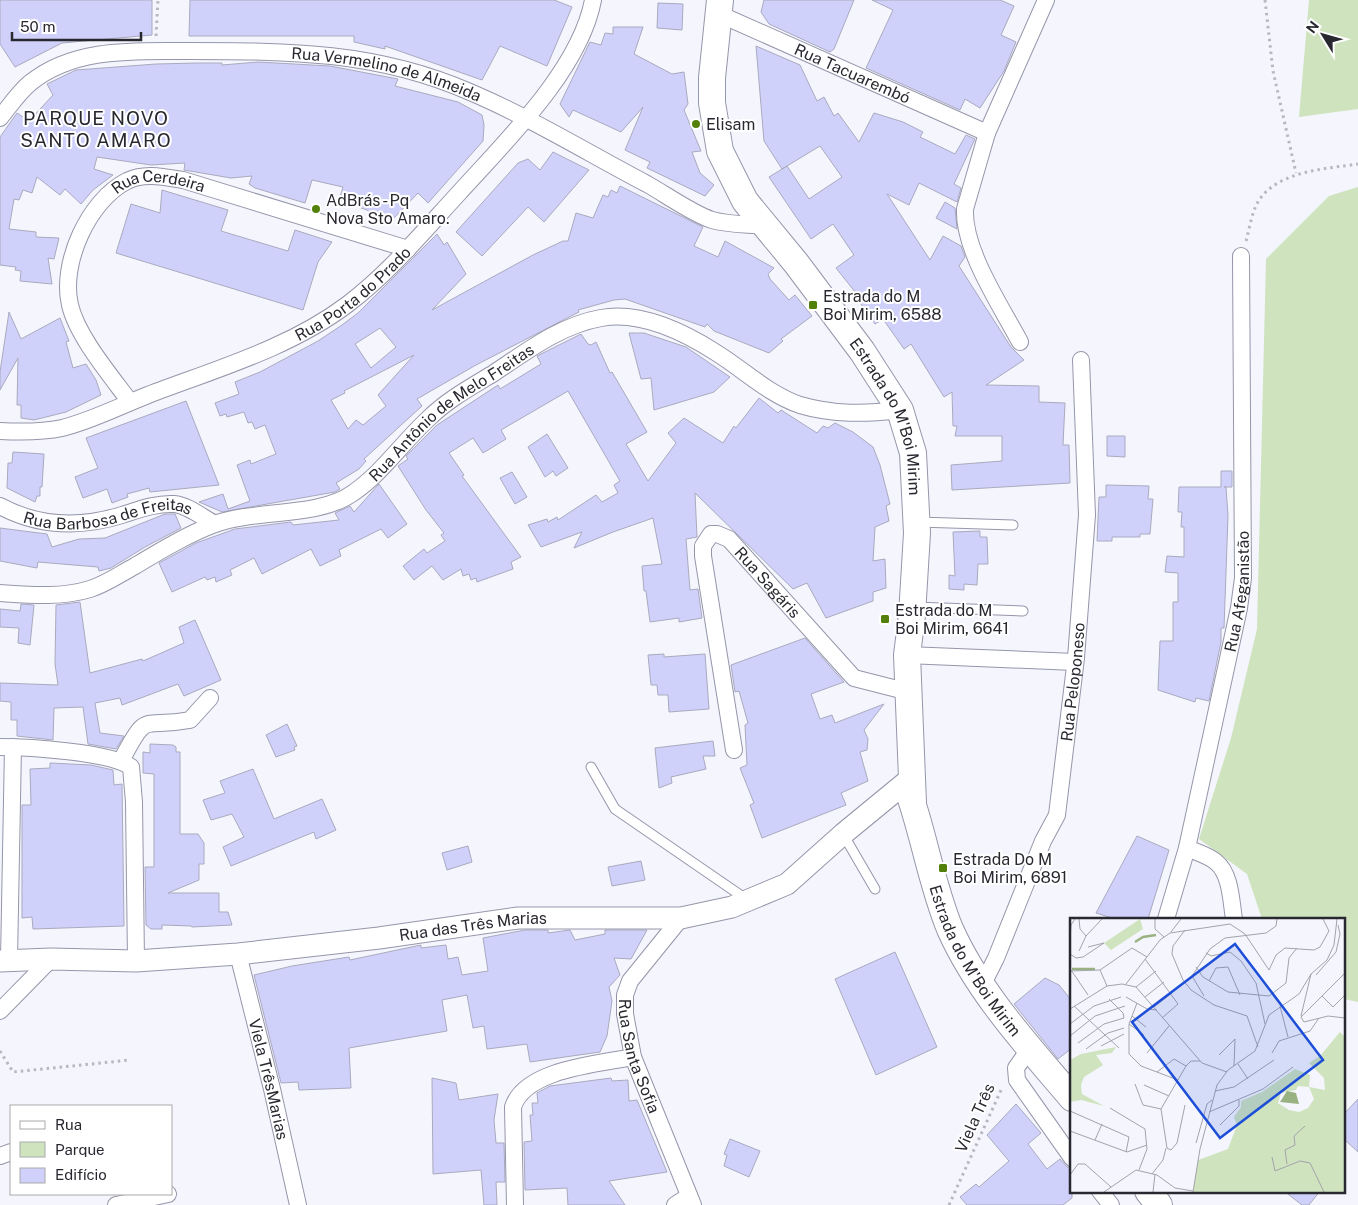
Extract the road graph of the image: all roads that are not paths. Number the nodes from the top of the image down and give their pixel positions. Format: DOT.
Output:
graph roads {
  1 [pos="593,0"];
  2 [pos="1046,0"];
  3 [pos="719,7"];
  4 [pos="0,118"];
  5 [pos="526,119"];
  6 [pos="987,133"];
  7 [pos="766,226"];
  8 [pos="408,249"];
  9 [pos="1242,256"];
  10 [pos="1020,342"];
  11 [pos="1081,360"];
  12 [pos="130,402"];
  13 [pos="900,410"];
  14 [pos="0,431"];
  15 [pos="0,506"];
  16 [pos="916,522"];
  17 [pos="215,524"];
  18 [pos="1013,525"];
  19 [pos="0,593"];
  20 [pos="913,606"];
  21 [pos="1023,612"];
  22 [pos="1075,662"];
  23 [pos="905,672"];
  24 [pos="210,698"];
  25 [pos="6,747"];
  26 [pos="734,750"];
  27 [pos="121,761"];
  28 [pos="591,767"];
  29 [pos="909,793"];
  30 [pos="843,834"];
  31 [pos="1187,848"];
  32 [pos="875,889"];
  33 [pos="749,901"];
  34 [pos="681,918"];
  35 [pos="1166,918"];
  36 [pos="1234,918"];
  37 [pos="238,954"];
  38 [pos="51,959"];
  39 [pos="5,960"];
  40 [pos="136,960"];
  41 [pos="982,986"];
  42 [pos="0,1011"];
  43 [pos="1030,1048"];
  44 [pos="634,1057"];
  45 [pos="1070,1096"];
  46 [pos="1070,1155"];
  47 [pos="1101,1192"];
  48 [pos="1149,1192"];
  49 [pos="163,1195"];
  50 [pos="691,1201"];
  51 [pos="116,1205"];
  52 [pos="298,1205"];
  53 [pos="515,1205"];
  54 [pos="675,1205"];
  55 [pos="1112,1205"];
  56 [pos="1159,1205"];
  1 -- 5 [label="street, Rua Porta do Prado"];
  2 -- 6 [label="street"];
  3 -- 6 [label="street, Rua Tacuarembó"];
  3 -- 7 [label="main road, Estrada do M'Boi Mirim"];
  4 -- 5 [label="street, Rua Vermelino de Almeida"];
  5 -- 7 [label="street, Rua Vermelino de Almeida"];
  5 -- 8 [label="street, Rua Porta do Prado"];
  6 -- 10 [label="street"];
  7 -- 13 [label="main road, Estrada do M'Boi Mirim"];
  8 -- 12 [label="street, Rua Porta do Prado"];
  8 -- 12 [label="street, Rua Cerdeira"];
  9 -- 31 [label="street, Rua Afeganistão"];
  11 -- 22 [label="street, Rua Peloponeso"];
  12 -- 14 [label="street, Rua Porta do Prado"];
  13 -- 16 [label="main road, Estrada do M'Boi Mirim"];
  13 -- 17 [label="street, Rua Antônio de Melo Freitas"];
  15 -- 17 [label="street, Rua Barbosa de Freitas"];
  16 -- 18 [label="lane"];
  16 -- 20 [label="main road, Estrada do M'Boi Mirim"];
  17 -- 19 [label="street, Rua Antônio de Melo Freitas"];
  20 -- 21 [label="lane"];
  20 -- 23 [label="main road, Estrada do M'Boi Mirim"];
  22 -- 23 [label="street"];
  22 -- 41 [label="street, Rua Peloponeso"];
  23 -- 26 [label="street, Rua Sagáris"];
  23 -- 29 [label="main road, Estrada do M'Boi Mirim"];
  24 -- 27 [label="street"];
  25 -- 27 [label="street"];
  25 -- 39 [label="street"];
  27 -- 40 [label="street"];
  28 -- 33 [label="lane"];
  29 -- 30 [label="street, Rua das Três Marias"];
  29 -- 41 [label="main road, Estrada do M'Boi Mirim"];
  30 -- 32 [label="lane"];
  30 -- 33 [label="street, Rua das Três Marias"];
  31 -- 35 [label="street, Rua Afeganistão"];
  31 -- 36 [label="street"];
  33 -- 34 [label="street, Rua das Três Marias"];
  34 -- 37 [label="street, Rua das Três Marias"];
  34 -- 44 [label="street, Rua Santa Sofia"];
  37 -- 40 [label="street, Rua das Três Marias"];
  37 -- 52 [label="street, Viela TrêsMarias"];
  38 -- 39 [label="street, Rua das Três Marias"];
  38 -- 40 [label="street, Rua das Três Marias"];
  38 -- 42 [label="street"];
  41 -- 43 [label="main road, Estrada do M'Boi Mirim"];
  43 -- 45 [label="main road, Estrada do M'Boi Mirim"];
  43 -- 46 [label="street"];
  44 -- 50 [label="street, Rua Santa Sofia"];
  44 -- 53 [label="street"];
  47 -- 55 [label="street"];
  48 -- 56 [label="main road"];
  49 -- 51 [label="street"];
  50 -- 54 [label="street"];
}
